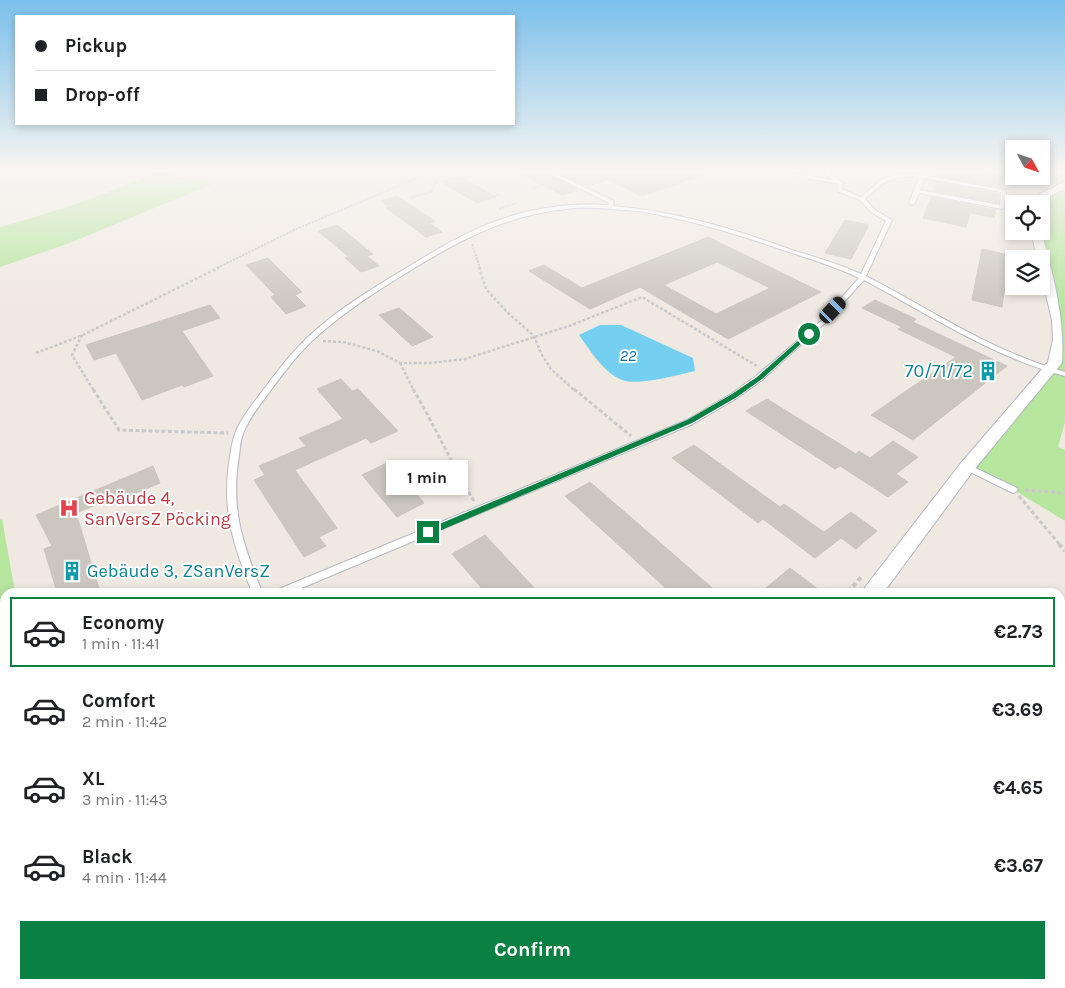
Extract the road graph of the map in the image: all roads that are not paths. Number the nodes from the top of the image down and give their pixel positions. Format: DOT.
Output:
graph roads {
  1 [pos="518,217"];
  2 [pos="677,217"];
  3 [pos="884,217"];
  4 [pos="1038,240"];
  5 [pos="863,277"];
  6 [pos="1048,370"];
  7 [pos="1065,374"];
  8 [pos="967,467"];
  9 [pos="1014,490"];
  10 [pos="256,588"];
  11 [pos="293,588"];
  12 [pos="876,588"];
  1 -- 10 [label="lane"];
  2 -- 5 [label="lane"];
  3 -- 5 [label="lane"];
  4 -- 6 [label="street"];
  5 -- 6 [label="lane"];
  5 -- 11 [label="lane"];
  6 -- 7 [label="lane"];
  6 -- 8 [label="street"];
  8 -- 9 [label="lane"];
  8 -- 12 [label="street"];
}
